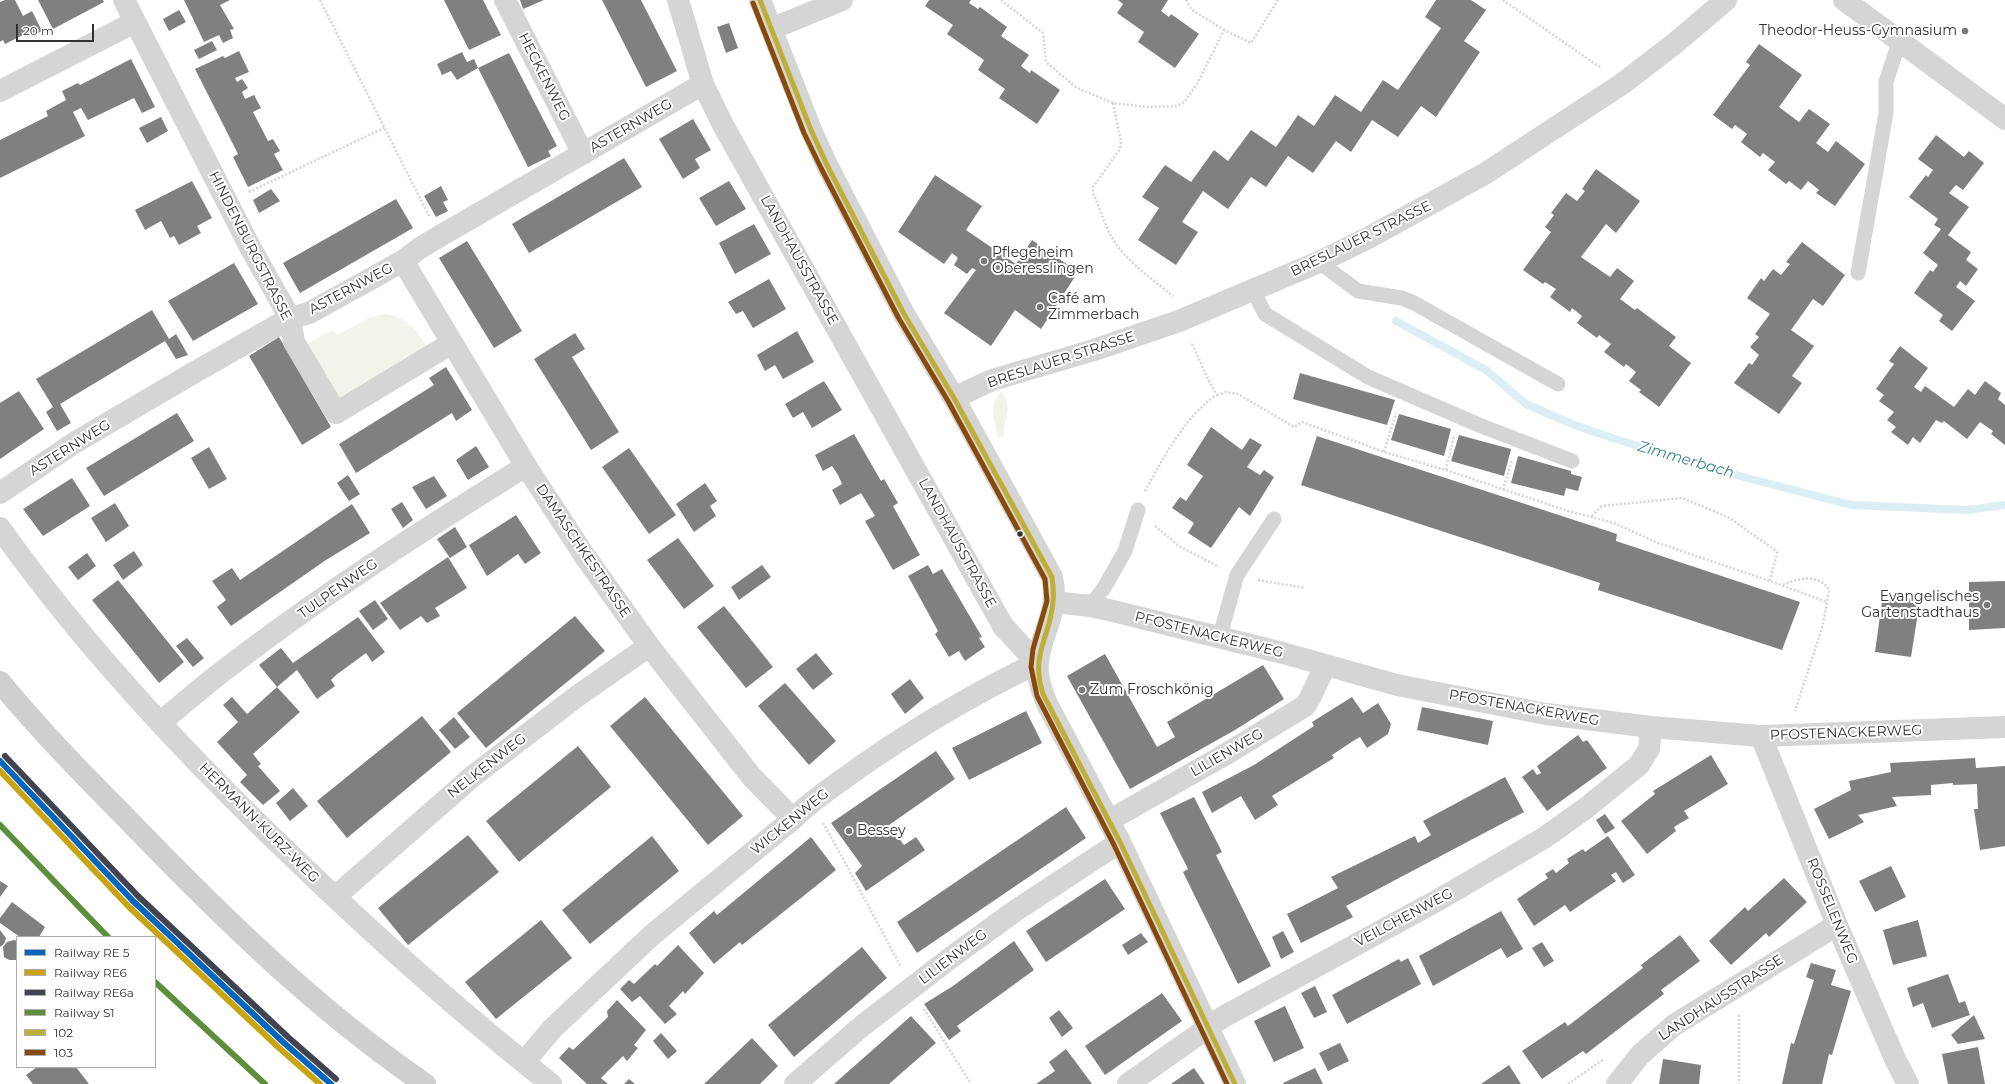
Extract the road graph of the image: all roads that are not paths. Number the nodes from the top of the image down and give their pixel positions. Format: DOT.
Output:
graph roads {
  1 [pos="124,0"];
  2 [pos="505,0"];
  3 [pos="678,0"];
  4 [pos="760,0"];
  5 [pos="842,0"];
  6 [pos="1726,0"];
  7 [pos="1844,0"];
  8 [pos="135,22"];
  9 [pos="771,29"];
  10 [pos="1898,42"];
  11 [pos="703,84"];
  12 [pos="0,91"];
  13 [pos="2005,119"];
  14 [pos="583,154"];
  15 [pos="403,261"];
  16 [pos="1319,262"];
  17 [pos="1858,273"];
  18 [pos="1253,290"];
  19 [pos="290,318"];
  20 [pos="452,343"];
  21 [pos="1558,384"];
  22 [pos="954,398"];
  23 [pos="1572,461"];
  24 [pos="526,466"];
  25 [pos="0,493"];
  26 [pos="1138,510"];
  27 [pos="1274,519"];
  28 [pos="0,528"];
  29 [pos="1054,602"];
  30 [pos="1090,606"];
  31 [pos="1220,636"];
  32 [pos="649,646"];
  33 [pos="1037,663"];
  34 [pos="1325,666"];
  35 [pos="0,682"];
  36 [pos="160,723"];
  37 [pos="1651,727"];
  38 [pos="2005,727"];
  39 [pos="1761,736"];
  40 [pos="793,819"];
  41 [pos="1108,820"];
  42 [pos="1120,842"];
  43 [pos="335,898"];
  44 [pos="1837,925"];
  45 [pos="1209,1027"];
  46 [pos="524,1062"];
  47 [pos="425,1084"];
  48 [pos="552,1084"];
  49 [pos="794,1084"];
  50 [pos="1128,1084"];
  51 [pos="1235,1084"];
  52 [pos="1617,1084"];
  53 [pos="1908,1084"];
  1 -- 8 [label="street, HINDENBURGSTRASSE"];
  2 -- 14 [label="street, HECKENWEG"];
  3 -- 11 [label="street, LANDHAUSSTRASSE"];
  4 -- 9 [label="street"];
  5 -- 9 [label="street"];
  6 -- 16 [label="street, BRESLAUER STRASSE"];
  7 -- 10 [label="street"];
  8 -- 12 [label="street"];
  8 -- 19 [label="street, HINDENBURGSTRASSE"];
  9 -- 22 [label="street"];
  10 -- 13 [label="street"];
  10 -- 17 [label="lane"];
  11 -- 14 [label="street, ASTERNWEG"];
  11 -- 33 [label="street, LANDHAUSSTRASSE"];
  14 -- 15 [label="street, ASTERNWEG"];
  15 -- 19 [label="street, ASTERNWEG"];
  15 -- 20 [label="street, DAMASCHKESTRASSE"];
  16 -- 18 [label="street, BRESLAUER STRASSE"];
  16 -- 21 [label="lane"];
  18 -- 22 [label="street, BRESLAUER STRASSE"];
  18 -- 23 [label="lane"];
  19 -- 20 [label="street, HINDENBURGSTRASSE"];
  19 -- 25 [label="street, ASTERNWEG"];
  20 -- 24 [label="street, DAMASCHKESTRASSE"];
  22 -- 29 [label="street"];
  24 -- 32 [label="street, DAMASCHKESTRASSE"];
  24 -- 36 [label="street, TULPENWEG"];
  26 -- 30 [label="lane"];
  27 -- 31 [label="lane"];
  28 -- 36 [label="street, HERMANN-KURZ-WEG"];
  29 -- 30 [label="street, PFOSTENACKERWEG"];
  29 -- 33 [label="street"];
  30 -- 31 [label="street, PFOSTENACKERWEG"];
  31 -- 34 [label="street, PFOSTENACKERWEG"];
  32 -- 40 [label="street, DAMASCHKESTRASSE"];
  32 -- 43 [label="street, NELKENWEG"];
  33 -- 40 [label="street, WICKENWEG"];
  33 -- 41 [label="street"];
  34 -- 37 [label="street, PFOSTENACKERWEG"];
  34 -- 41 [label="street, LILIENWEG"];
  35 -- 47 [label="main road"];
  36 -- 43 [label="street, HERMANN-KURZ-WEG"];
  37 -- 39 [label="street, PFOSTENACKERWEG"];
  37 -- 45 [label="street, VEILCHENWEG"];
  38 -- 39 [label="street, PFOSTENACKERWEG"];
  39 -- 44 [label="street, ROSSELENWEG"];
  40 -- 46 [label="street, WICKENWEG"];
  41 -- 42 [label="street"];
  42 -- 45 [label="street"];
  42 -- 49 [label="street, LILIENWEG"];
  43 -- 46 [label="street, HERMANN-KURZ-WEG"];
  44 -- 52 [label="street, LANDHAUSSTRASSE"];
  44 -- 53 [label="street, ROSSELENWEG"];
  45 -- 50 [label="street, VEILCHENWEG"];
  45 -- 51 [label="street"];
  46 -- 48 [label="street, HERMANN-KURZ-WEG"];
}
